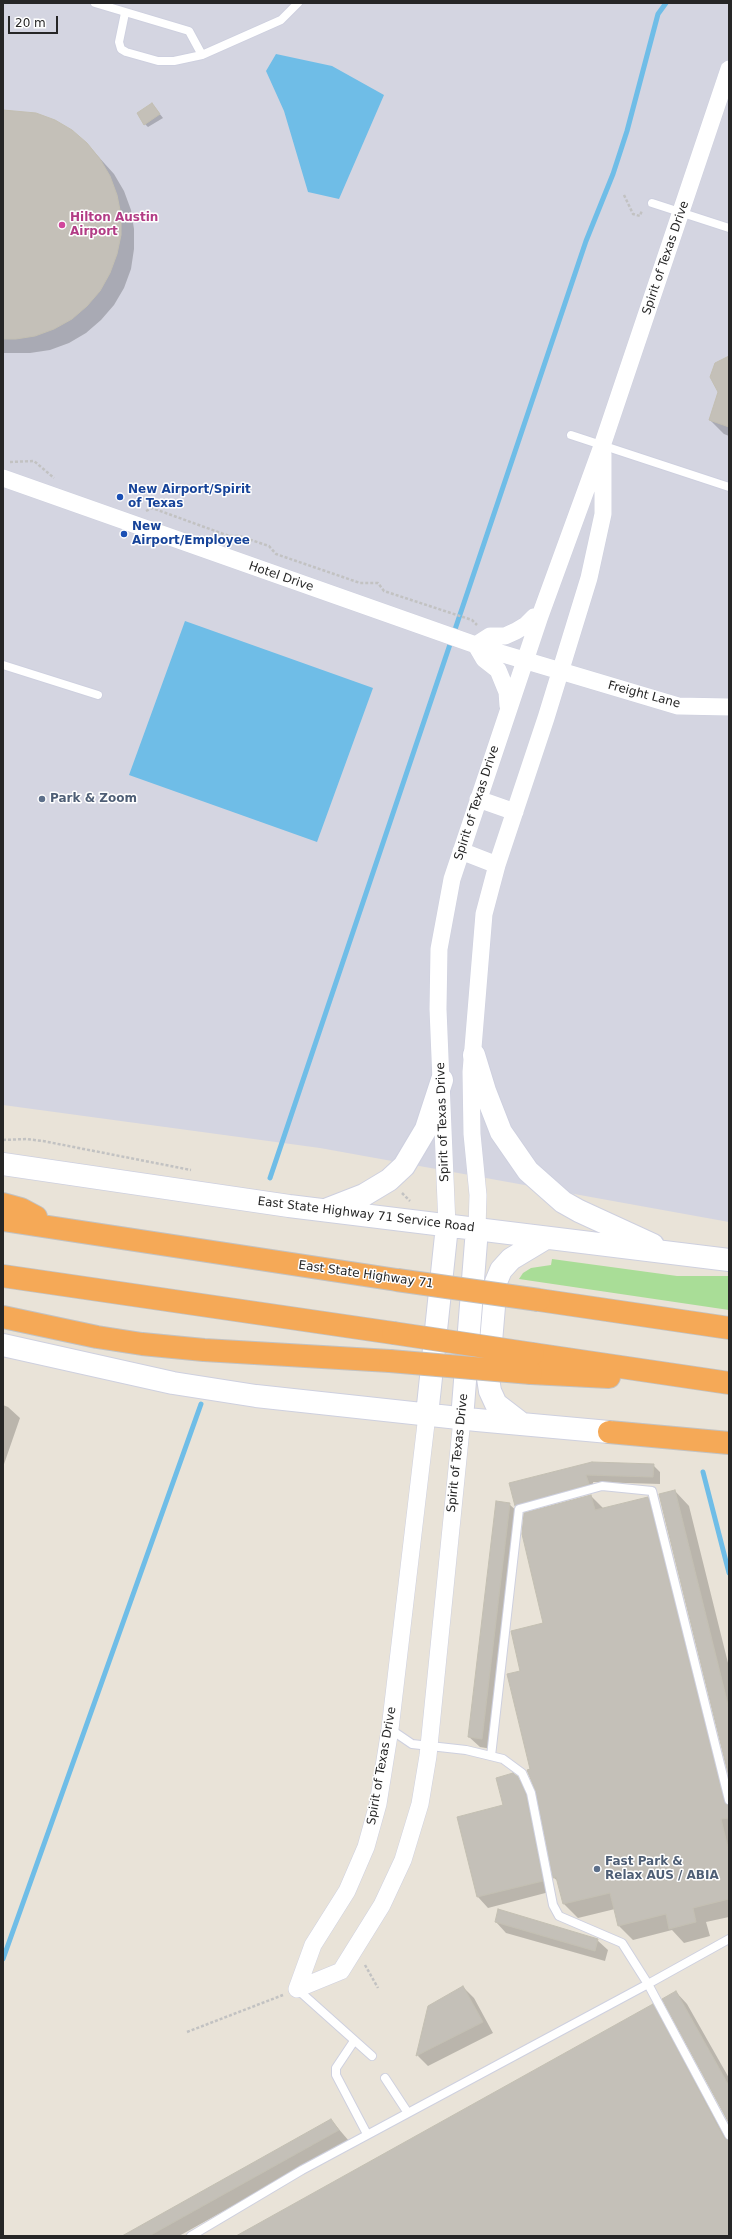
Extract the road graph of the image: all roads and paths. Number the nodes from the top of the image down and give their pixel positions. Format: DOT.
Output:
graph roads {
  1 [pos="95,3"];
  2 [pos="298,3"];
  3 [pos="125,13"];
  4 [pos="202,55"];
  5 [pos="729,69"];
  6 [pos="624,195"];
  7 [pos="652,203"];
  8 [pos="642,208"];
  9 [pos="682,212"];
  10 [pos="729,228"];
  11 [pos="571,435"];
  12 [pos="602,446"];
  13 [pos="6,470"];
  14 [pos="59,479"];
  15 [pos="729,487"];
  16 [pos="161,511"];
  17 [pos="540,616"];
  18 [pos="472,620"];
  19 [pos="470,643"];
  20 [pos="525,659"];
  21 [pos="3,665"];
  22 [pos="562,670"];
  23 [pos="98,695"];
  24 [pos="729,707"];
  25 [pos="508,709"];
  26 [pos="478,799"];
  27 [pos="515,812"];
  28 [pos="461,851"];
  29 [pos="497,865"];
  30 [pos="474,1055"];
  31 [pos="442,1080"];
  32 [pos="3,1140"];
  33 [pos="3,1164"];
  34 [pos="195,1171"];
  35 [pos="3,1204"];
  36 [pos="325,1210"];
  37 [pos="3,1220"];
  38 [pos="446,1226"];
  39 [pos="59,1229"];
  40 [pos="477,1229"];
  41 [pos="546,1238"];
  42 [pos="666,1253"];
  43 [pos="729,1260"];
  44 [pos="3,1276"];
  45 [pos="3,1317"];
  46 [pos="729,1328"];
  47 [pos="3,1345"];
  48 [pos="532,1363"];
  49 [pos="729,1383"];
  50 [pos="427,1415"];
  51 [pos="462,1419"];
  52 [pos="522,1424"];
  53 [pos="609,1432"];
  54 [pos="729,1443"];
  55 [pos="390,1729"];
  56 [pos="429,1746"];
  57 [pos="491,1756"];
  58 [pos="729,1800"];
  59 [pos="729,1939"];
  60 [pos="364,1963"];
  61 [pos="648,1984"];
  62 [pos="378,1988"];
  63 [pos="297,1989"];
  64 [pos="187,2032"];
  65 [pos="354,2041"];
  66 [pos="372,2056"];
  67 [pos="384,2078"];
  68 [pos="408,2114"];
  69 [pos="367,2134"];
  70 [pos="729,2135"];
  71 [pos="191,2236"];
  1 -- 3 [label="lane"];
  2 -- 4 [label="lane"];
  3 -- 4 [label="lane"];
  3 -- 4 [label="lane"];
  5 -- 9 [label="street, Spirit of Texas Drive"];
  6 -- 8 [label="path"];
  7 -- 9 [label="lane"];
  9 -- 10 [label="lane"];
  9 -- 12 [label="street, Spirit of Texas Drive"];
  11 -- 12 [label="lane"];
  12 -- 15 [label="lane"];
  12 -- 17 [label="street, Spirit of Texas Drive"];
  12 -- 22 [label="street, Spirit of Texas Drive"];
  13 -- 14 [label="path"];
  13 -- 19 [label="street, Hotel Drive"];
  16 -- 18 [label="path"];
  17 -- 19 [label="street"];
  17 -- 20 [label="street, Spirit of Texas Drive"];
  19 -- 20 [label="street, Hotel Drive"];
  19 -- 25 [label="street"];
  20 -- 22 [label="street, Hotel Drive"];
  20 -- 25 [label="street, Spirit of Texas Drive"];
  21 -- 23 [label="lane"];
  22 -- 24 [label="street, Freight Lane"];
  22 -- 27 [label="street, Spirit of Texas Drive"];
  25 -- 26 [label="street, Spirit of Texas Drive"];
  26 -- 27 [label="street"];
  26 -- 28 [label="street, Spirit of Texas Drive"];
  27 -- 29 [label="street, Spirit of Texas Drive"];
  28 -- 29 [label="street"];
  28 -- 31 [label="street, Spirit of Texas Drive"];
  29 -- 30 [label="street, Spirit of Texas Drive"];
  30 -- 40 [label="street, Spirit of Texas Drive"];
  30 -- 42 [label="street"];
  31 -- 36 [label="street"];
  31 -- 38 [label="street, Spirit of Texas Drive"];
  32 -- 34 [label="path"];
  33 -- 36 [label="street, East State Highway 71 Service Road"];
  35 -- 39 [label="highway"];
  36 -- 38 [label="street, East State Highway 71 Service Road"];
  37 -- 39 [label="highway, East State Highway 71"];
  38 -- 40 [label="street, East State Highway 71 Service Road"];
  38 -- 50 [label="street, Spirit of Texas Drive"];
  39 -- 46 [label="highway, East State Highway 71, bridge"];
  40 -- 41 [label="street, East State Highway 71 Service Road"];
  40 -- 51 [label="street, Spirit of Texas Drive"];
  41 -- 42 [label="street, East State Highway 71 Service Road"];
  41 -- 52 [label="street"];
  42 -- 43 [label="street, East State Highway 71 Service Road"];
  44 -- 48 [label="highway, bridge"];
  45 -- 48 [label="highway, bridge"];
  47 -- 50 [label="street"];
  48 -- 49 [label="highway"];
  50 -- 51 [label="street"];
  50 -- 55 [label="street, Spirit of Texas Drive"];
  51 -- 52 [label="street"];
  51 -- 56 [label="street, Spirit of Texas Drive"];
  52 -- 53 [label="street"];
  53 -- 54 [label="highway"];
  55 -- 56 [label="lane"];
  55 -- 63 [label="street, Spirit of Texas Drive"];
  56 -- 57 [label="lane"];
  56 -- 63 [label="street, Spirit of Texas Drive"];
  57 -- 58 [label="lane"];
  57 -- 61 [label="lane"];
  59 -- 61 [label="lane"];
  60 -- 62 [label="path"];
  61 -- 68 [label="lane"];
  61 -- 70 [label="lane"];
  63 -- 64 [label="path"];
  63 -- 65 [label="lane"];
  65 -- 66 [label="lane"];
  65 -- 69 [label="lane"];
  67 -- 68 [label="lane"];
  68 -- 69 [label="lane"];
  69 -- 71 [label="lane"];
}
